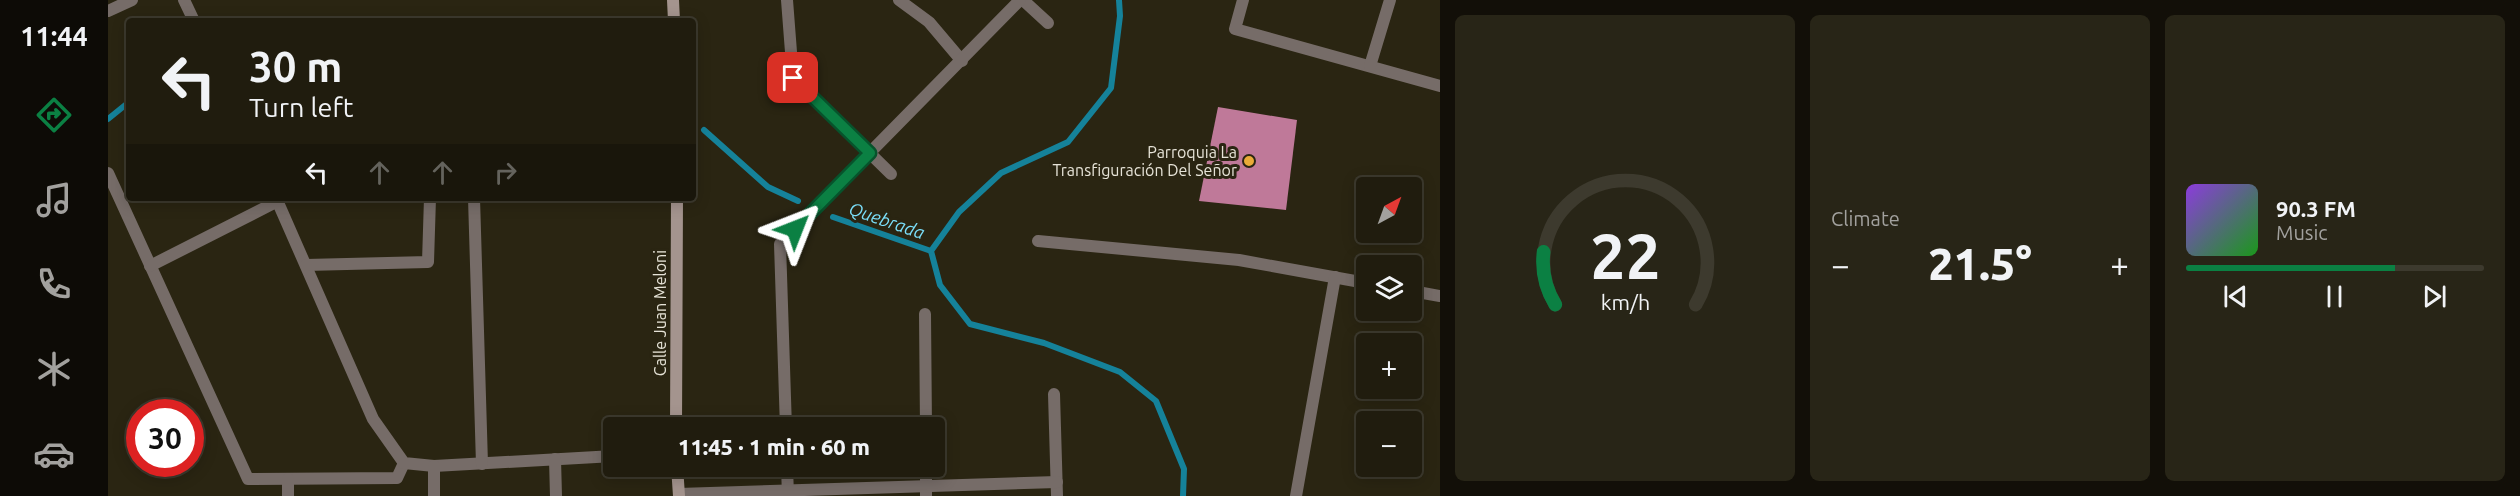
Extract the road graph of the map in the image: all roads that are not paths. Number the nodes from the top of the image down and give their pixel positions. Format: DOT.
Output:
graph roads {
  1 [pos="132,0"];
  2 [pos="184,0"];
  3 [pos="673,0"];
  4 [pos="787,0"];
  5 [pos="899,0"];
  6 [pos="1022,0"];
  7 [pos="1243,0"];
  8 [pos="1390,0"];
  9 [pos="108,11"];
  10 [pos="193,18"];
  11 [pos="674,18"];
  12 [pos="1048,23"];
  13 [pos="962,61"];
  14 [pos="1370,66"];
  15 [pos="1440,86"];
  16 [pos="870,153"];
  17 [pos="108,173"];
  18 [pos="891,174"];
  19 [pos="275,201"];
  20 [pos="277,201"];
  21 [pos="430,201"];
  22 [pos="474,201"];
  23 [pos="677,201"];
  24 [pos="1038,241"];
  25 [pos="150,266"];
  26 [pos="306,266"];
  27 [pos="1335,277"];
  28 [pos="1356,281"];
  29 [pos="1422,293"];
  30 [pos="1440,296"];
  31 [pos="925,314"];
  32 [pos="1054,394"];
  33 [pos="676,417"];
  34 [pos="786,417"];
  35 [pos="926,417"];
  36 [pos="603,457"];
  37 [pos="555,459"];
  38 [pos="404,463"];
  39 [pos="482,464"];
  40 [pos="434,466"];
  41 [pos="678,477"];
  42 [pos="787,477"];
  43 [pos="288,479"];
  44 [pos="1057,482"];
  45 [pos="926,491"];
  46 [pos="788,494"];
  47 [pos="679,495"];
  48 [pos="288,496"];
  49 [pos="434,496"];
  50 [pos="556,496"];
  51 [pos="1057,496"];
  52 [pos="1296,496"];
  1 -- 9 [label="street"];
  2 -- 10 [label="street"];
  3 -- 11 [label="main road"];
  4 -- 16 [label="street"];
  5 -- 13 [label="street"];
  6 -- 12 [label="street"];
  6 -- 13 [label="street"];
  7 -- 14 [label="street"];
  8 -- 14 [label="street"];
  13 -- 16 [label="street"];
  14 -- 15 [label="street"];
  16 -- 18 [label="street"];
  16 -- 34 [label="street"];
  17 -- 25 [label="street"];
  19 -- 25 [label="street"];
  20 -- 26 [label="street"];
  21 -- 26 [label="street"];
  22 -- 39 [label="street"];
  23 -- 33 [label="main road, Calle Juan Meloni"];
  24 -- 27 [label="street"];
  25 -- 43 [label="street"];
  26 -- 38 [label="street"];
  27 -- 28 [label="street"];
  27 -- 52 [label="street"];
  29 -- 30 [label="street"];
  31 -- 35 [label="street"];
  32 -- 44 [label="street"];
  36 -- 37 [label="street"];
  37 -- 39 [label="street"];
  37 -- 50 [label="street"];
  38 -- 40 [label="street"];
  38 -- 43 [label="street"];
  39 -- 40 [label="street"];
  40 -- 49 [label="street"];
  41 -- 47 [label="main road"];
  42 -- 46 [label="street"];
  43 -- 48 [label="street"];
  44 -- 45 [label="street"];
  44 -- 51 [label="street"];
  45 -- 46 [label="street"];
  46 -- 47 [label="street"];
}
